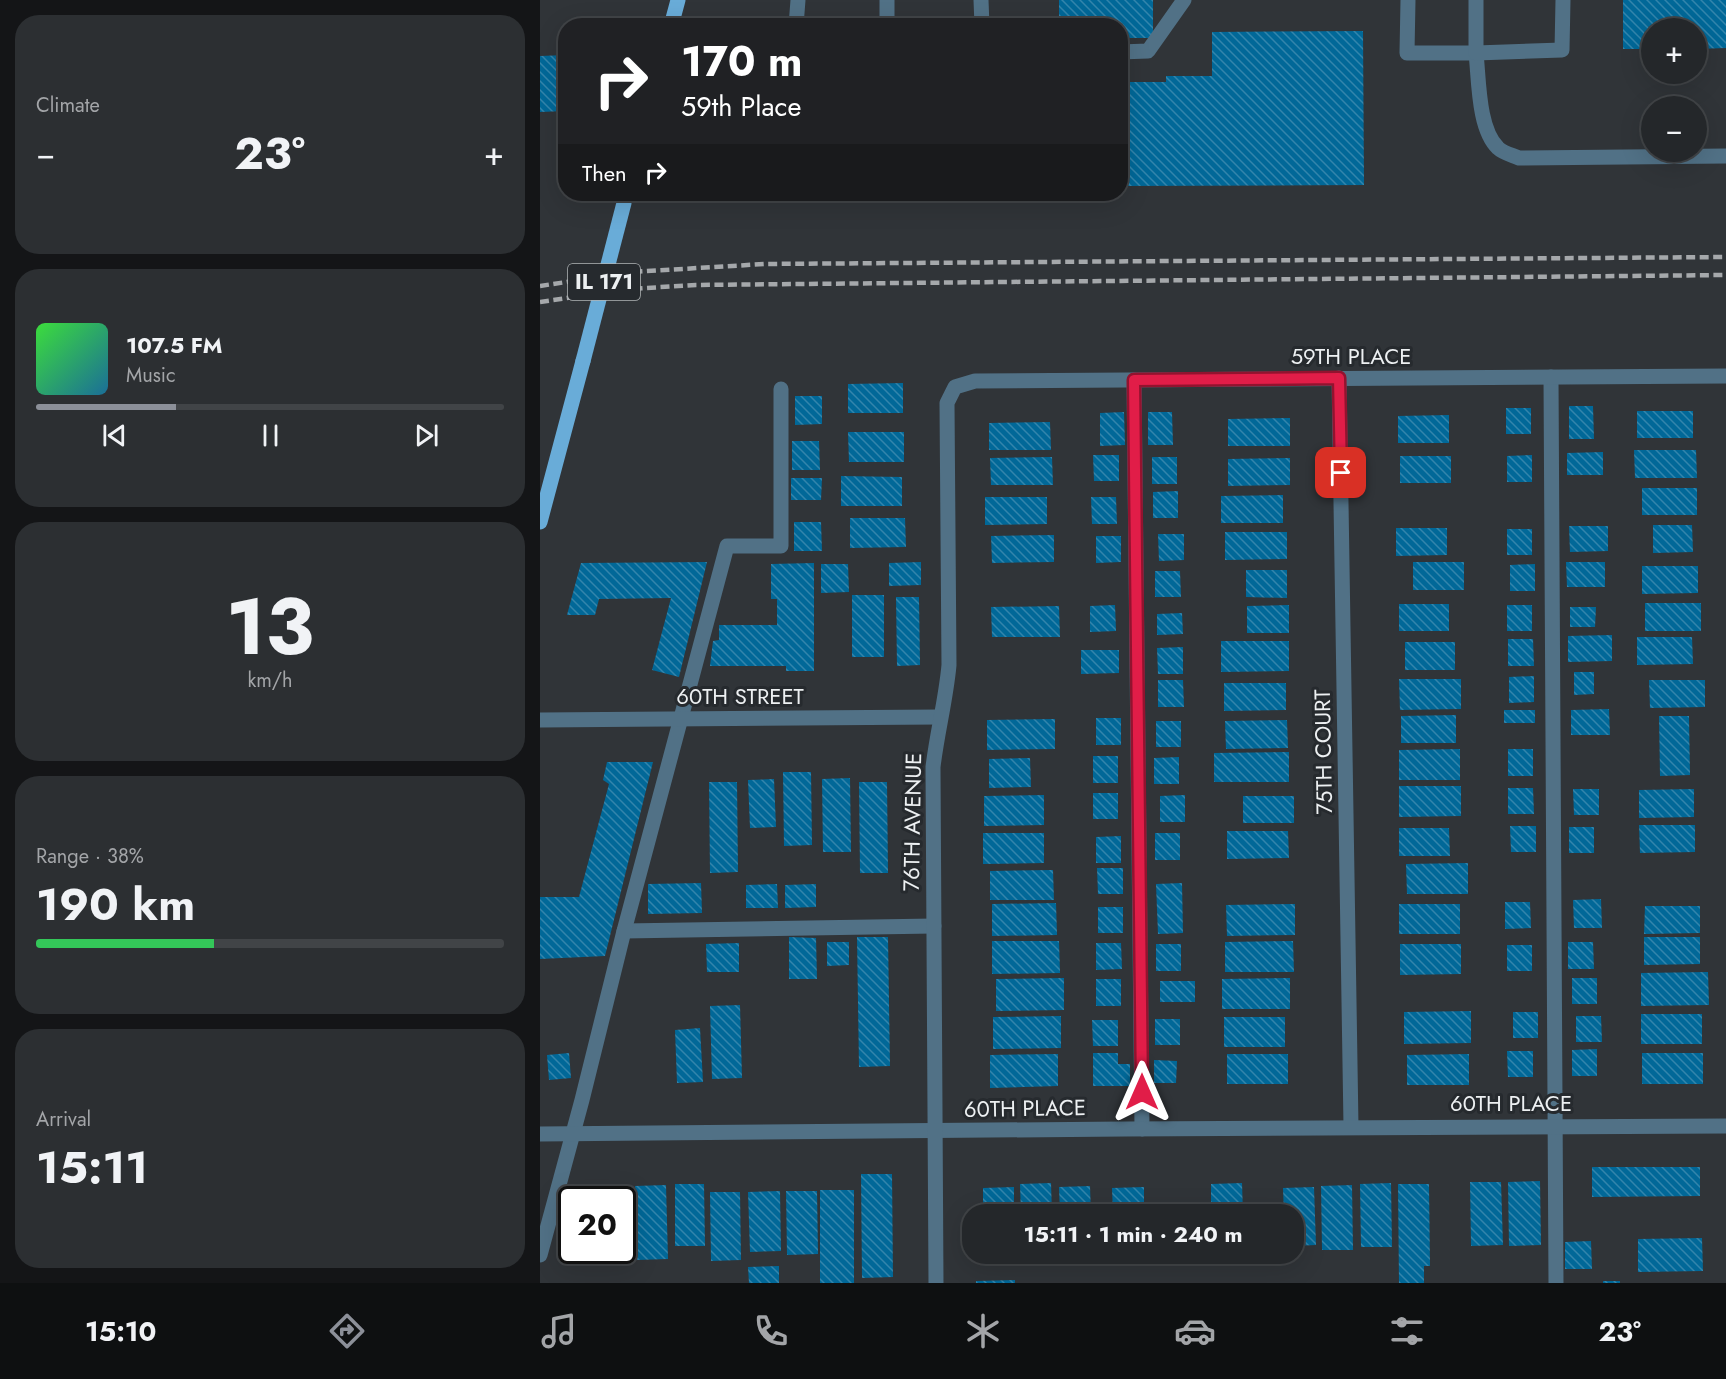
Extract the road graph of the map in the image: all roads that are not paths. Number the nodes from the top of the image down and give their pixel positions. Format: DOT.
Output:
graph roads {
  1 [pos="678,0"];
  2 [pos="798,0"];
  3 [pos="887,0"];
  4 [pos="981,0"];
  5 [pos="1184,0"];
  6 [pos="1408,0"];
  7 [pos="1476,0"];
  8 [pos="1563,0"];
  9 [pos="673,18"];
  10 [pos="797,18"];
  11 [pos="887,18"];
  12 [pos="982,18"];
  13 [pos="1128,51"];
  14 [pos="1476,53"];
  15 [pos="1726,156"];
  16 [pos="625,201"];
  17 [pos="1726,376"];
  18 [pos="1551,377"];
  19 [pos="1339,378"];
  20 [pos="1134,380"];
  21 [pos="975,381"];
  22 [pos="781,389"];
  23 [pos="540,522"];
  24 [pos="940,717"];
  25 [pos="680,719"];
  26 [pos="540,720"];
  27 [pos="934,926"];
  28 [pos="624,930"];
  29 [pos="1351,1126"];
  30 [pos="1554,1126"];
  31 [pos="1726,1126"];
  32 [pos="1142,1129"];
  33 [pos="935,1132"];
  34 [pos="540,1134"];
  35 [pos="573,1134"];
  36 [pos="544,1225"];
  37 [pos="540,1256"];
  38 [pos="936,1283"];
  39 [pos="1556,1283"];
  1 -- 9 [label="main road"];
  2 -- 10 [label="street"];
  3 -- 11 [label="street"];
  4 -- 12 [label="street"];
  5 -- 13 [label="street"];
  6 -- 14 [label="street"];
  7 -- 14 [label="street"];
  8 -- 14 [label="street"];
  14 -- 15 [label="street"];
  16 -- 23 [label="main road, IL 171, bridge"];
  17 -- 18 [label="street, 59TH PLACE"];
  18 -- 19 [label="street, 59TH PLACE"];
  18 -- 30 [label="street"];
  19 -- 20 [label="street, 59TH PLACE"];
  19 -- 29 [label="street, 75TH COURT"];
  20 -- 21 [label="street, 59TH PLACE"];
  20 -- 32 [label="street"];
  21 -- 24 [label="street, 76TH AVENUE"];
  22 -- 25 [label="street"];
  24 -- 25 [label="street, 60TH STREET"];
  24 -- 27 [label="street, 76TH AVENUE"];
  25 -- 26 [label="street, 60TH STREET"];
  25 -- 28 [label="street"];
  27 -- 28 [label="street"];
  27 -- 33 [label="street, 76TH AVENUE"];
  28 -- 35 [label="street"];
  29 -- 30 [label="street, 60TH PLACE"];
  29 -- 32 [label="street, 60TH PLACE"];
  30 -- 31 [label="street, 60TH PLACE"];
  30 -- 39 [label="street"];
  32 -- 33 [label="street, 60TH PLACE"];
  33 -- 35 [label="street, 60TH PLACE"];
  33 -- 38 [label="street, 76TH AVENUE"];
  34 -- 35 [label="street, 60TH PLACE"];
  35 -- 36 [label="street"];
  36 -- 37 [label="street"];
}
